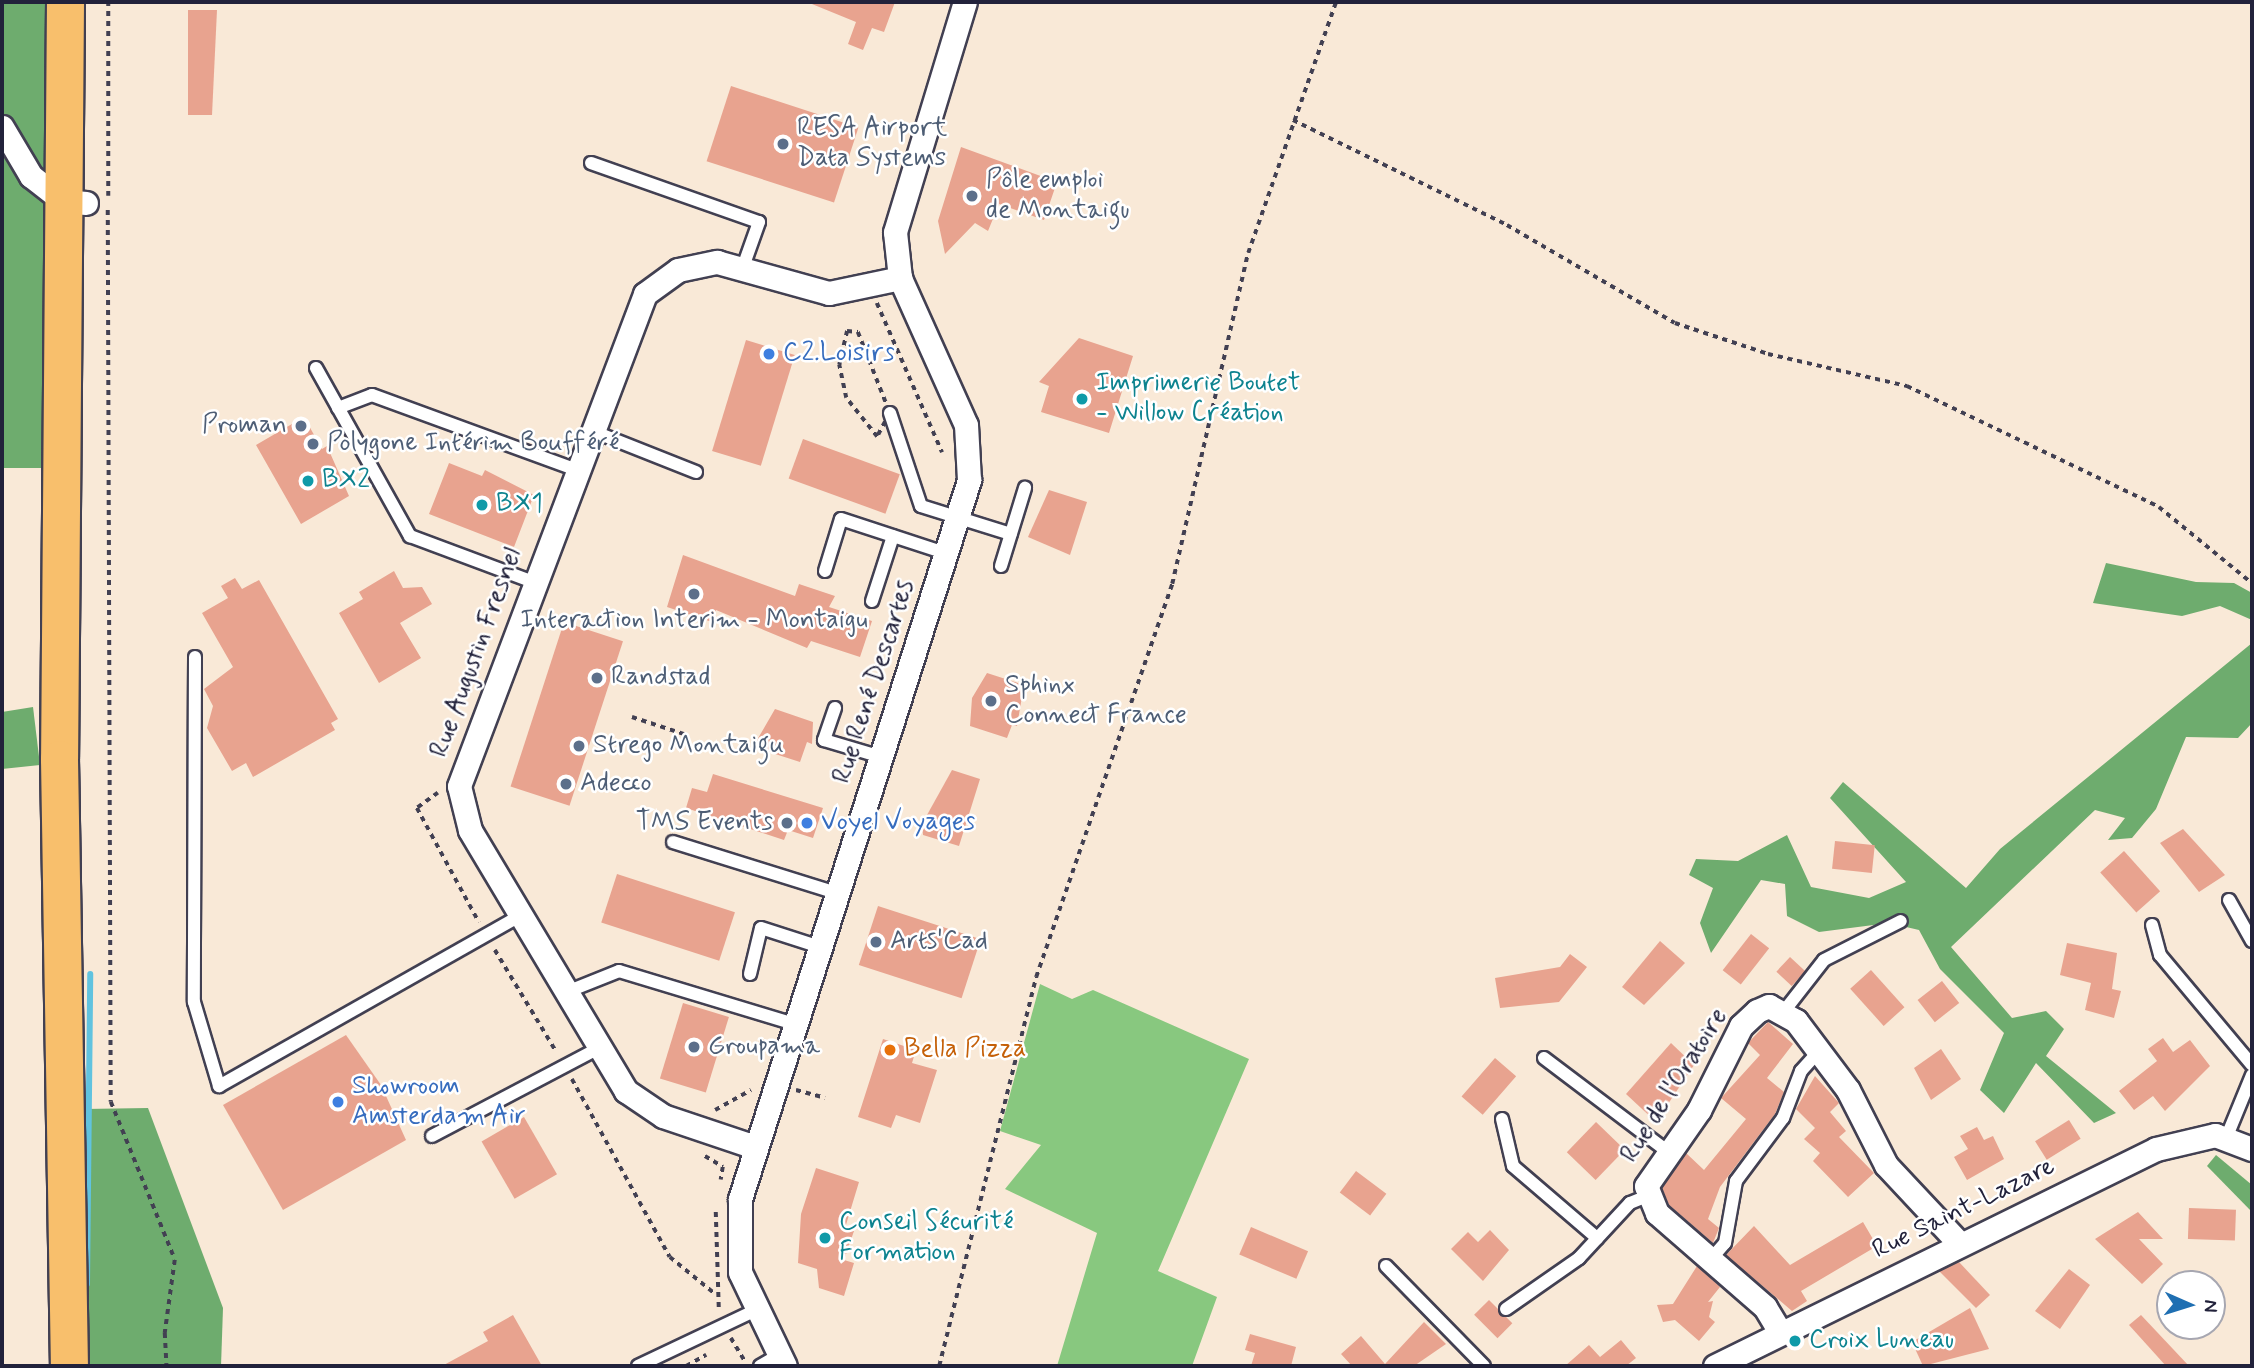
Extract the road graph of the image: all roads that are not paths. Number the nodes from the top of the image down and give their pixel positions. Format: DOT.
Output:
graph roads {
  1 [pos="65,2"];
  2 [pos="90,2"];
  3 [pos="965,2"];
  4 [pos="2,127"];
  5 [pos="591,163"];
  6 [pos="75,202"];
  7 [pos="743,267"];
  8 [pos="900,278"];
  9 [pos="316,368"];
  10 [pos="338,408"];
  11 [pos="890,413"];
  12 [pos="589,430"];
  13 [pos="574,470"];
  14 [pos="696,472"];
  15 [pos="1025,488"];
  16 [pos="957,517"];
  17 [pos="1011,534"];
  18 [pos="893,536"];
  19 [pos="945,553"];
  20 [pos="1000,566"];
  21 [pos="825,572"];
  22 [pos="533,582"];
  23 [pos="872,601"];
  24 [pos="195,657"];
  25 [pos="835,708"];
  26 [pos="881,757"];
  27 [pos="673,842"];
  28 [pos="837,893"];
  29 [pos="2230,900"];
  30 [pos="520,916"];
  31 [pos="1901,921"];
  32 [pos="2152,925"];
  33 [pos="2252,941"];
  34 [pos="820,947"];
  35 [pos="750,974"];
  36 [pos="565,993"];
  37 [pos="1785,1010"];
  38 [pos="795,1024"];
  39 [pos="597,1049"];
  40 [pos="1818,1052"];
  41 [pos="1544,1058"];
  42 [pos="2252,1065"];
  43 [pos="2252,1075"];
  44 [pos="1502,1119"];
  45 [pos="432,1136"];
  46 [pos="2242,1143"];
  47 [pos="755,1147"];
  48 [pos="1667,1151"];
  49 [pos="1647,1196"];
  50 [pos="1597,1238"];
  51 [pos="1959,1243"];
  52 [pos="1711,1259"];
  53 [pos="1386,1266"];
  54 [pos="66,1295"];
  55 [pos="1506,1309"];
  56 [pos="754,1311"];
  57 [pos="1780,1332"];
  58 [pos="775,1363"];
  59 [pos="62,1366"];
  60 [pos="69,1366"];
  61 [pos="638,1366"];
  62 [pos="1484,1366"];
  63 [pos="1715,1366"];
  1 -- 6 [label="main road"];
  2 -- 6 [label="main road"];
  3 -- 8 [label="street"];
  4 -- 6 [label="street"];
  5 -- 7 [label="lane"];
  6 -- 54 [label="main road"];
  7 -- 8 [label="street, Rue Augustin Fresnel"];
  7 -- 12 [label="street, Rue Augustin Fresnel"];
  8 -- 16 [label="street, Rue René Descartes"];
  9 -- 10 [label="lane"];
  10 -- 13 [label="lane"];
  10 -- 22 [label="lane"];
  11 -- 16 [label="lane"];
  12 -- 13 [label="street, Rue Augustin Fresnel"];
  12 -- 14 [label="lane"];
  13 -- 22 [label="street, Rue Augustin Fresnel"];
  15 -- 17 [label="lane"];
  16 -- 17 [label="lane"];
  16 -- 19 [label="street, Rue René Descartes"];
  17 -- 20 [label="lane"];
  18 -- 19 [label="lane"];
  18 -- 21 [label="lane"];
  18 -- 23 [label="lane"];
  19 -- 26 [label="street, Rue René Descartes"];
  22 -- 30 [label="street, Rue Augustin Fresnel"];
  24 -- 30 [label="lane"];
  25 -- 26 [label="lane"];
  26 -- 28 [label="street, Rue René Descartes"];
  27 -- 28 [label="lane"];
  28 -- 34 [label="street, Rue René Descartes"];
  29 -- 33 [label="lane"];
  30 -- 36 [label="street, Rue Augustin Fresnel"];
  31 -- 37 [label="lane"];
  32 -- 42 [label="lane"];
  34 -- 35 [label="lane"];
  34 -- 38 [label="street, Rue René Descartes"];
  36 -- 38 [label="lane"];
  36 -- 39 [label="street, Rue Augustin Fresnel"];
  37 -- 40 [label="street"];
  37 -- 48 [label="street, Rue de l'Oratoire"];
  38 -- 47 [label="street, Rue René Descartes"];
  39 -- 45 [label="lane"];
  39 -- 47 [label="street, Rue Augustin Fresnel"];
  40 -- 51 [label="street"];
  40 -- 52 [label="lane"];
  41 -- 48 [label="lane"];
  43 -- 46 [label="lane"];
  44 -- 50 [label="lane"];
  46 -- 51 [label="street, Rue Saint-Lazare"];
  47 -- 56 [label="street"];
  48 -- 49 [label="street, Rue de l'Oratoire"];
  49 -- 50 [label="lane"];
  49 -- 52 [label="street, Rue de l'Oratoire"];
  50 -- 55 [label="lane"];
  51 -- 57 [label="street, Rue Saint-Lazare"];
  52 -- 57 [label="street, Rue de l'Oratoire"];
  53 -- 62 [label="lane"];
  54 -- 59 [label="main road"];
  54 -- 60 [label="main road"];
  56 -- 58 [label="street"];
  56 -- 61 [label="lane"];
  57 -- 63 [label="street, Rue Saint-Lazare"];
}
